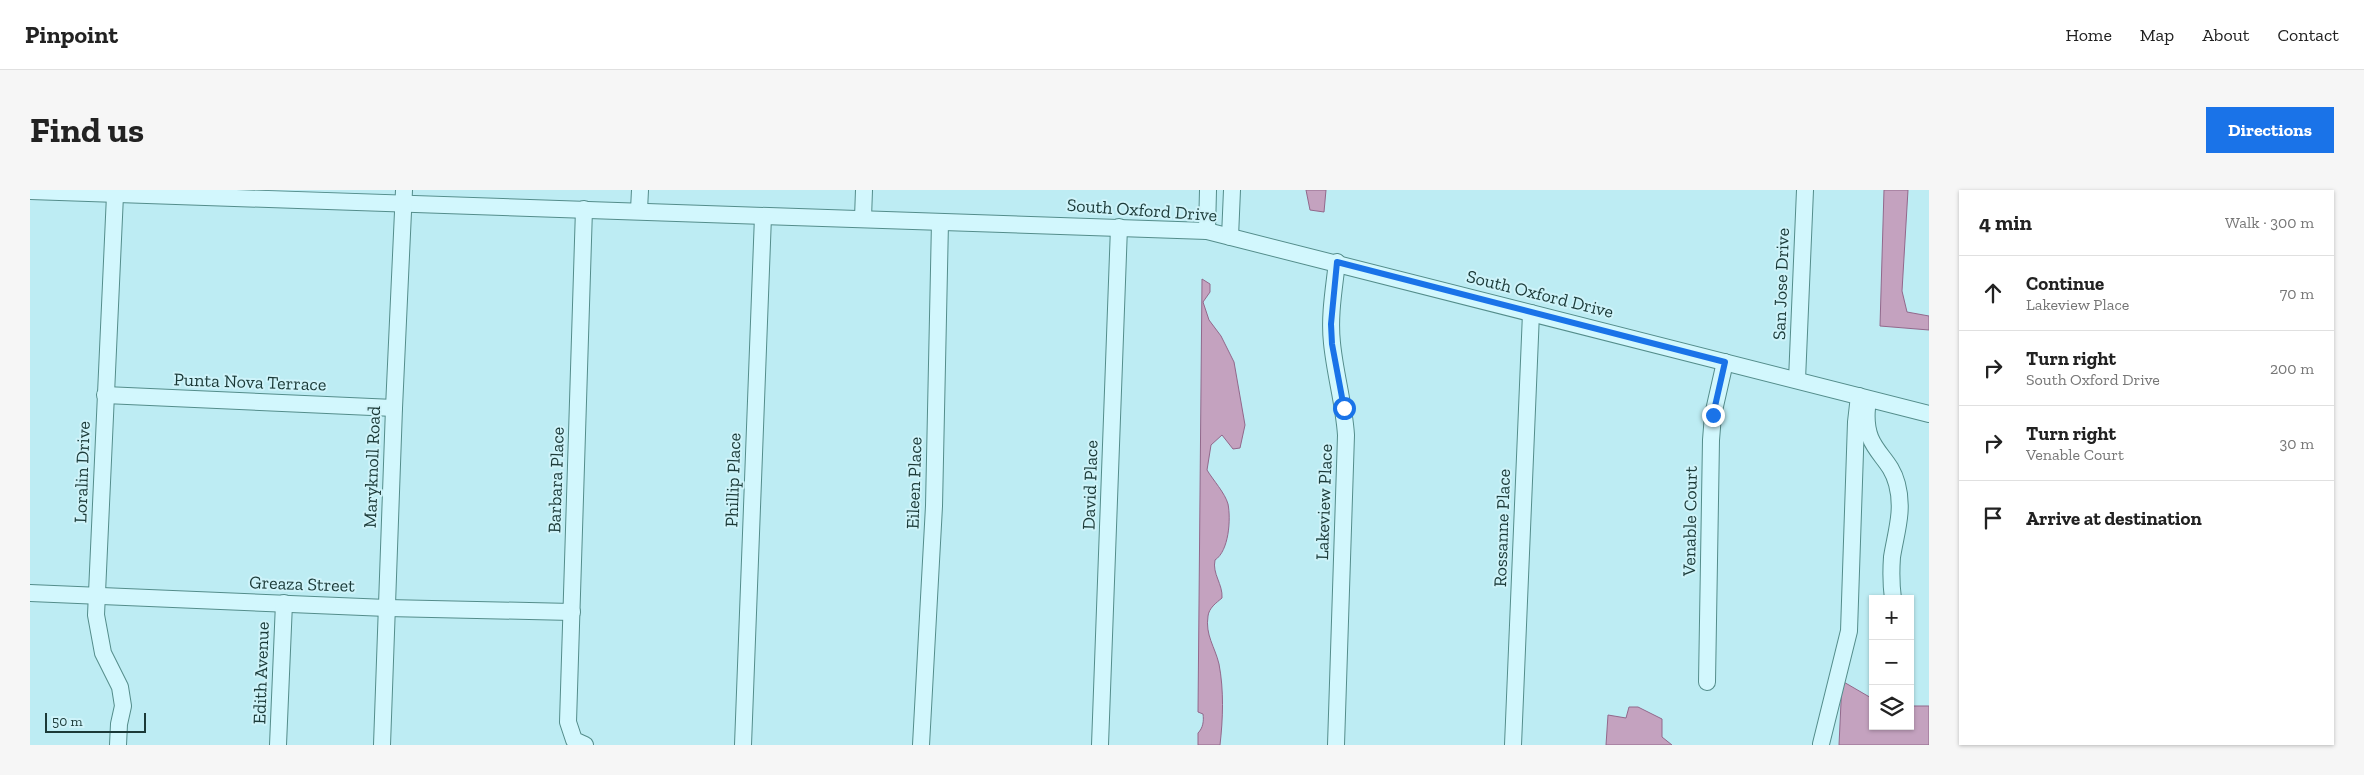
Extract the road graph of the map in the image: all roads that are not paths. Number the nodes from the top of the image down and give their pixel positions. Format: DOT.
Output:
graph roads {
  1 [pos="640,190"];
  2 [pos="864,190"];
  3 [pos="1208,190"];
  4 [pos="1232,190"];
  5 [pos="1805,190"];
  6 [pos="30,191"];
  7 [pos="115,195"];
  8 [pos="404,196"];
  9 [pos="584,209"];
  10 [pos="639,210"];
  11 [pos="763,216"];
  12 [pos="863,218"];
  13 [pos="940,222"];
  14 [pos="1119,227"];
  15 [pos="1207,231"];
  16 [pos="1230,237"];
  17 [pos="1337,262"];
  18 [pos="1531,313"];
  19 [pos="1725,362"];
  20 [pos="1797,380"];
  21 [pos="105,395"];
  22 [pos="1864,397"];
  23 [pos="394,408"];
  24 [pos="1929,414"];
  25 [pos="30,593"];
  26 [pos="1892,595"];
  27 [pos="97,596"];
  28 [pos="284,603"];
  29 [pos="387,608"];
  30 [pos="572,612"];
  31 [pos="1707,682"];
  32 [pos="1821,744"];
  33 [pos="118,745"];
  34 [pos="278,745"];
  35 [pos="382,745"];
  36 [pos="585,745"];
  37 [pos="743,745"];
  38 [pos="921,745"];
  39 [pos="1100,745"];
  40 [pos="1336,745"];
  41 [pos="1513,745"];
  1 -- 10 [label="street"];
  2 -- 12 [label="street"];
  3 -- 15 [label="street"];
  4 -- 16 [label="street"];
  5 -- 20 [label="street, San Jose Drive"];
  6 -- 7 [label="street, South Oxford Drive"];
  7 -- 8 [label="street, South Oxford Drive"];
  7 -- 21 [label="street, Loralin Drive"];
  8 -- 9 [label="street, South Oxford Drive"];
  8 -- 23 [label="street, Maryknoll Road"];
  9 -- 10 [label="street, South Oxford Drive"];
  9 -- 30 [label="street, Barbara Place"];
  10 -- 11 [label="street, South Oxford Drive"];
  11 -- 12 [label="street, South Oxford Drive"];
  11 -- 37 [label="street, Phillip Place"];
  12 -- 13 [label="street, South Oxford Drive"];
  13 -- 14 [label="street, South Oxford Drive"];
  13 -- 38 [label="street, Eileen Place"];
  14 -- 15 [label="street, South Oxford Drive"];
  14 -- 39 [label="street, David Place"];
  15 -- 16 [label="street, South Oxford Drive"];
  16 -- 17 [label="street, South Oxford Drive"];
  17 -- 18 [label="street, South Oxford Drive"];
  17 -- 40 [label="street, Lakeview Place"];
  18 -- 19 [label="street, South Oxford Drive"];
  18 -- 41 [label="street, Rossanne Place"];
  19 -- 20 [label="street, South Oxford Drive"];
  19 -- 31 [label="street, Venable Court"];
  20 -- 22 [label="street, South Oxford Drive"];
  21 -- 23 [label="street, Punta Nova Terrace"];
  21 -- 27 [label="street, Loralin Drive"];
  22 -- 24 [label="street, South Oxford Drive"];
  22 -- 26 [label="street"];
  22 -- 32 [label="street"];
  23 -- 29 [label="street, Maryknoll Road"];
  25 -- 27 [label="street, Greaza Street"];
  27 -- 28 [label="street, Greaza Street"];
  27 -- 33 [label="street, Loralin Drive"];
  28 -- 29 [label="street, Greaza Street"];
  28 -- 34 [label="street, Edith Avenue"];
  29 -- 30 [label="street, Greaza Street"];
  29 -- 35 [label="street, Maryknoll Road"];
  30 -- 36 [label="street, Barbara Place"];
}
